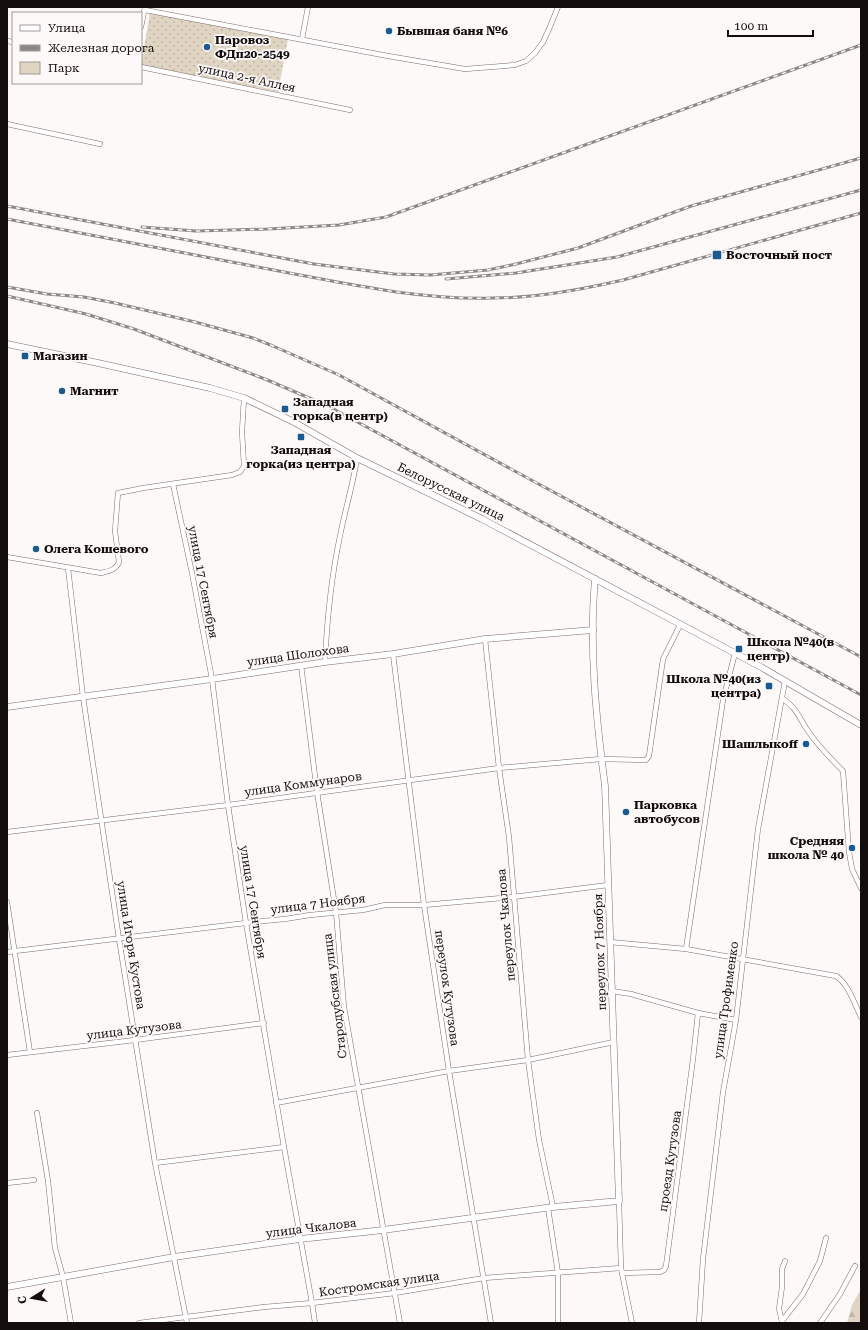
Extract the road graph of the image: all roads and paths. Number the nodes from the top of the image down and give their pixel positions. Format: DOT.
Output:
graph roads {
  1 [pos="308,7"];
  2 [pos="558,7"];
  3 [pos="145,8"];
  4 [pos="142,22"];
  5 [pos="302,39"];
  6 [pos="142,67"];
  7 [pos="350,110"];
  8 [pos="7,124"];
  9 [pos="100,144"];
  10 [pos="7,344"];
  11 [pos="244,398"];
  12 [pos="356,458"];
  13 [pos="173,484"];
  14 [pos="7,557"];
  15 [pos="68,568"];
  16 [pos="595,579"];
  17 [pos="680,625"];
  18 [pos="593,630"];
  19 [pos="485,639"];
  20 [pos="735,653"];
  21 [pos="393,654"];
  22 [pos="325,662"];
  23 [pos="301,665"];
  24 [pos="212,679"];
  25 [pos="786,682"];
  26 [pos="83,697"];
  27 [pos="783,699"];
  28 [pos="7,707"];
  29 [pos="861,725"];
  30 [pos="601,759"];
  31 [pos="499,768"];
  32 [pos="408,779"];
  33 [pos="317,792"];
  34 [pos="228,805"];
  35 [pos="100,819"];
  36 [pos="7,832"];
  37 [pos="608,885"];
  38 [pos="861,888"];
  39 [pos="513,897"];
  40 [pos="7,902"];
  41 [pos="424,905"];
  42 [pos="336,912"];
  43 [pos="246,923"];
  44 [pos="119,939"];
  45 [pos="610,942"];
  46 [pos="686,949"];
  47 [pos="15,951"];
  48 [pos="7,952"];
  49 [pos="743,958"];
  50 [pos="612,991"];
  51 [pos="698,1012"];
  52 [pos="861,1017"];
  53 [pos="736,1020"];
  54 [pos="264,1023"];
  55 [pos="135,1040"];
  56 [pos="614,1042"];
  57 [pos="30,1052"];
  58 [pos="7,1055"];
  59 [pos="528,1060"];
  60 [pos="449,1071"];
  61 [pos="358,1088"];
  62 [pos="276,1103"];
  63 [pos="37,1114"];
  64 [pos="284,1146"];
  65 [pos="156,1163"];
  66 [pos="34,1180"];
  67 [pos="7,1183"];
  68 [pos="619,1201"];
  69 [pos="550,1208"];
  70 [pos="473,1217"];
  71 [pos="384,1230"];
  72 [pos="826,1238"];
  73 [pos="300,1240"];
  74 [pos="174,1258"];
  75 [pos="785,1261"];
  76 [pos="855,1266"];
  77 [pos="622,1271"];
  78 [pos="558,1272"];
  79 [pos="63,1277"];
  80 [pos="484,1278"];
  81 [pos="7,1287"];
  82 [pos="395,1293"];
  83 [pos="312,1303"];
  84 [pos="186,1317"];
  85 [pos="782,1322"];
  86 [pos="71,1323"];
  87 [pos="139,1323"];
  88 [pos="188,1323"];
  89 [pos="315,1323"];
  90 [pos="400,1323"];
  91 [pos="492,1323"];
  92 [pos="558,1323"];
  93 [pos="632,1323"];
  94 [pos="699,1323"];
  95 [pos="820,1323"];
  1 -- 5 [label="street"];
  2 -- 5 [label="street"];
  3 -- 4 [label="street"];
  3 -- 5 [label="street"];
  6 -- 7 [label="street, улица 2-я Аллея"];
  8 -- 9 [label="street"];
  10 -- 11 [label="street, Белорусская улица"];
  11 -- 12 [label="street, Белорусская улица"];
  11 -- 13 [label="street"];
  12 -- 16 [label="street, Белорусская улица"];
  12 -- 22 [label="street"];
  13 -- 15 [label="street"];
  13 -- 24 [label="street, улица 17 Сентября"];
  14 -- 15 [label="street"];
  15 -- 26 [label="street, улица Игоря Кустова"];
  16 -- 17 [label="street, Белорусская улица"];
  16 -- 18 [label="street, переулок 7 Ноября"];
  17 -- 20 [label="street, Белорусская улица"];
  17 -- 30 [label="street, улица Коммунаров"];
  18 -- 19 [label="street, улица Шолохова"];
  18 -- 30 [label="street, переулок 7 Ноября"];
  19 -- 21 [label="street, улица Шолохова"];
  19 -- 31 [label="street, переулок Чкалова"];
  20 -- 25 [label="street, Белорусская улица"];
  20 -- 46 [label="street"];
  21 -- 22 [label="street, улица Шолохова"];
  21 -- 32 [label="street, переулок Кутузова"];
  22 -- 23 [label="street, улица Шолохова"];
  23 -- 24 [label="street, улица Шолохова"];
  23 -- 33 [label="street, Стародубская улица"];
  24 -- 26 [label="street, улица Шолохова"];
  24 -- 34 [label="street, улица 17 Сентября"];
  25 -- 27 [label="street, улица Трофименко"];
  25 -- 29 [label="street, Белорусская улица"];
  26 -- 28 [label="street, улица Шолохова"];
  26 -- 35 [label="street, улица Игоря Кустова"];
  27 -- 38 [label="street"];
  27 -- 49 [label="street, улица Трофименко"];
  30 -- 31 [label="street, улица Коммунаров"];
  30 -- 37 [label="street, переулок 7 Ноября"];
  31 -- 32 [label="street, улица Коммунаров"];
  31 -- 39 [label="street, переулок Чкалова"];
  32 -- 33 [label="street, улица Коммунаров"];
  32 -- 41 [label="street, переулок Кутузова"];
  33 -- 34 [label="street, улица Коммунаров"];
  33 -- 42 [label="street, Стародубская улица"];
  34 -- 35 [label="street, улица Коммунаров"];
  34 -- 43 [label="street, улица 17 Сентября"];
  35 -- 36 [label="street, улица Коммунаров"];
  35 -- 44 [label="street, улица Игоря Кустова"];
  37 -- 39 [label="street, улица 7 Ноября"];
  37 -- 45 [label="street, переулок 7 Ноября"];
  39 -- 41 [label="street, улица 7 Ноября"];
  39 -- 59 [label="street, переулок Чкалова"];
  40 -- 47 [label="street"];
  41 -- 42 [label="street, улица 7 Ноября"];
  41 -- 60 [label="street, переулок Кутузова"];
  42 -- 43 [label="street, улица 7 Ноября"];
  42 -- 61 [label="street, Стародубская улица"];
  43 -- 44 [label="street, улица 7 Ноября"];
  43 -- 54 [label="street, улица 17 Сентября"];
  44 -- 47 [label="street, улица 7 Ноября"];
  44 -- 55 [label="street, улица Игоря Кустова"];
  45 -- 46 [label="street"];
  45 -- 50 [label="street, переулок 7 Ноября"];
  46 -- 49 [label="street"];
  47 -- 48 [label="street, улица 7 Ноября"];
  47 -- 57 [label="street"];
  49 -- 52 [label="street"];
  49 -- 53 [label="street, улица Трофименко"];
  50 -- 51 [label="street"];
  50 -- 56 [label="street, переулок 7 Ноября"];
  51 -- 53 [label="street"];
  51 -- 77 [label="street, проезд Кутузова"];
  53 -- 94 [label="street, улица Трофименко"];
  54 -- 55 [label="street, улица Кутузова"];
  54 -- 62 [label="street, улица 17 Сентября"];
  55 -- 57 [label="street, улица Кутузова"];
  55 -- 65 [label="street, улица Игоря Кустова"];
  56 -- 59 [label="street"];
  56 -- 68 [label="street, переулок 7 Ноября"];
  57 -- 58 [label="street, улица Кутузова"];
  59 -- 60 [label="street"];
  59 -- 69 [label="street, переулок Чкалова"];
  60 -- 61 [label="street"];
  60 -- 70 [label="street, переулок Кутузова"];
  61 -- 62 [label="street"];
  61 -- 71 [label="street, Стародубская улица"];
  62 -- 64 [label="street, улица 17 Сентября"];
  63 -- 79 [label="street"];
  64 -- 65 [label="street"];
  64 -- 73 [label="street, улица 17 Сентября"];
  65 -- 74 [label="street, улица Игоря Кустова"];
  66 -- 67 [label="street"];
  68 -- 69 [label="street, улица Чкалова"];
  68 -- 77 [label="street, переулок 7 Ноября"];
  69 -- 70 [label="street, улица Чкалова"];
  69 -- 78 [label="street, переулок Чкалова"];
  70 -- 71 [label="street, улица Чкалова"];
  70 -- 80 [label="street, переулок Кутузова"];
  71 -- 73 [label="street, улица Чкалова"];
  71 -- 82 [label="street, Стародубская улица"];
  72 -- 85 [label="street"];
  73 -- 74 [label="street, улица Чкалова"];
  73 -- 83 [label="street, улица 17 Сентября"];
  74 -- 79 [label="street, улица Чкалова"];
  74 -- 84 [label="street, улица Игоря Кустова"];
  75 -- 85 [label="street"];
  76 -- 95 [label="street"];
  77 -- 78 [label="street, Костромская улица"];
  77 -- 93 [label="street, переулок 7 Ноября"];
  78 -- 80 [label="street, Костромская улица"];
  78 -- 92 [label="street, переулок Чкалова"];
  79 -- 81 [label="street, улица Чкалова"];
  79 -- 86 [label="street"];
  80 -- 82 [label="street, Костромская улица"];
  80 -- 91 [label="street, переулок Кутузова"];
  82 -- 83 [label="street, Костромская улица"];
  82 -- 90 [label="street, Стародубская улица"];
  83 -- 84 [label="street, Костромская улица"];
  83 -- 89 [label="street, улица 17 Сентября"];
  84 -- 87 [label="street, Костромская улица"];
  84 -- 88 [label="street, улица Игоря Кустова"];
}
